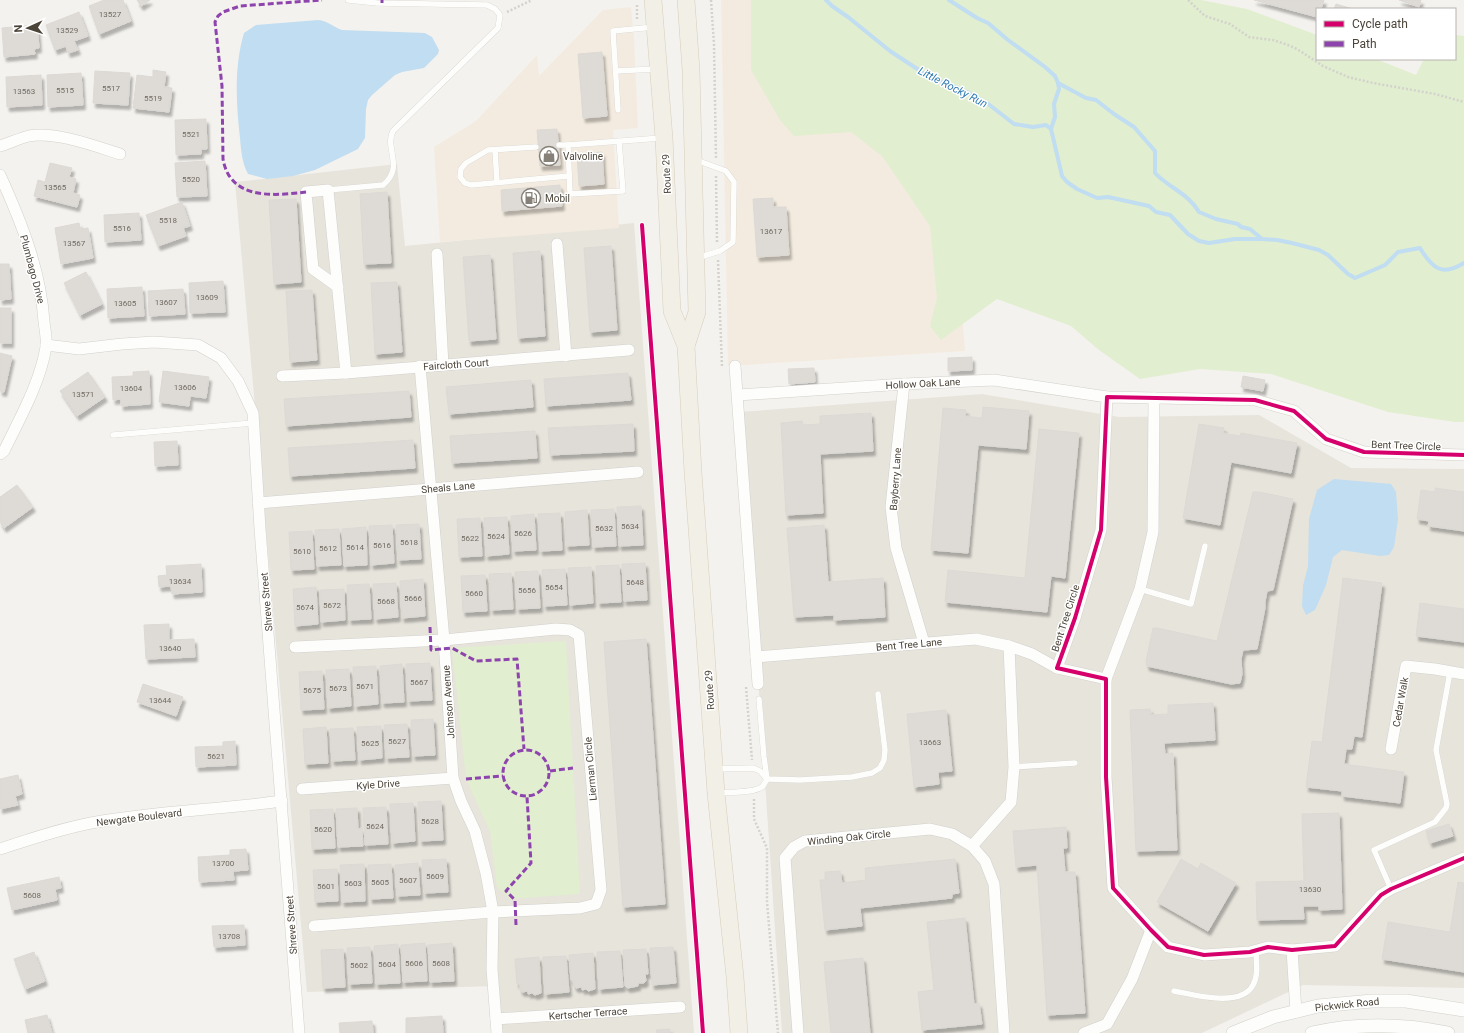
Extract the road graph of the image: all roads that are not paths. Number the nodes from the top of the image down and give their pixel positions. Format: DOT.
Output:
graph roads {
  1 [pos="348,0"];
  2 [pos="653,0"];
  3 [pos="686,0"];
  4 [pos="655,27"];
  5 [pos="658,68"];
  6 [pos="616,71"];
  7 [pos="618,110"];
  8 [pos="664,138"];
  9 [pos="619,141"];
  10 [pos="559,145"];
  11 [pos="568,145"];
  12 [pos="0,146"];
  13 [pos="536,147"];
  14 [pos="495,150"];
  15 [pos="120,154"];
  16 [pos="694,159"];
  17 [pos="0,175"];
  18 [pos="570,176"];
  19 [pos="497,182"];
  20 [pos="328,190"];
  21 [pos="557,244"];
  22 [pos="437,254"];
  23 [pos="696,258"];
  24 [pos="338,287"];
  25 [pos="46,345"];
  26 [pos="686,346"];
  27 [pos="629,350"];
  28 [pos="566,356"];
  29 [pos="443,365"];
  30 [pos="420,366"];
  31 [pos="735,366"];
  32 [pos="346,373"];
  33 [pos="282,376"];
  34 [pos="904,384"];
  35 [pos="738,395"];
  36 [pos="1108,397"];
  37 [pos="1154,398"];
  38 [pos="253,423"];
  39 [pos="113,435"];
  40 [pos="0,454"];
  41 [pos="1464,455"];
  42 [pos="638,472"];
  43 [pos="430,488"];
  44 [pos="258,503"];
  45 [pos="1205,546"];
  46 [pos="1140,590"];
  47 [pos="444,640"];
  48 [pos="924,643"];
  49 [pos="1009,646"];
  50 [pos="295,647"];
  51 [pos="756,657"];
  52 [pos="1057,668"];
  53 [pos="1450,672"];
  54 [pos="1464,674"];
  55 [pos="1106,679"];
  56 [pos="758,684"];
  57 [pos="878,694"];
  58 [pos="759,699"];
  59 [pos="1391,749"];
  60 [pos="1075,763"];
  61 [pos="1014,767"];
  62 [pos="715,769"];
  63 [pos="453,778"];
  64 [pos="767,779"];
  65 [pos="302,789"];
  66 [pos="716,793"];
  67 [pos="282,801"];
  68 [pos="972,846"];
  69 [pos="0,849"];
  70 [pos="1464,858"];
  71 [pos="1391,889"];
  72 [pos="492,912"];
  73 [pos="314,926"];
  74 [pos="1151,930"];
  75 [pos="1292,950"];
  76 [pos="1256,951"];
  77 [pos="1174,991"];
  78 [pos="680,1007"];
  79 [pos="1464,1010"];
  80 [pos="1296,1012"];
  81 [pos="496,1019"];
  82 [pos="1110,1028"];
  83 [pos="299,1033"];
  84 [pos="497,1033"];
  85 [pos="739,1033"];
  86 [pos="798,1033"];
  87 [pos="1004,1033"];
  88 [pos="1084,1033"];
  89 [pos="1233,1033"];
  90 [pos="1312,1033"];
  91 [pos="1448,1033"];
  1 -- 20 [label="lane"];
  2 -- 4 [label="main road, Route 29"];
  3 -- 16 [label="main road, Route 29"];
  4 -- 5 [label="main road, Route 29"];
  4 -- 6 [label="lane"];
  5 -- 6 [label="lane"];
  5 -- 8 [label="main road, Route 29"];
  6 -- 7 [label="lane"];
  8 -- 9 [label="lane"];
  8 -- 26 [label="main road, Route 29"];
  9 -- 11 [label="lane"];
  9 -- 18 [label="lane"];
  10 -- 11 [label="lane"];
  11 -- 18 [label="lane"];
  12 -- 15 [label="street"];
  13 -- 14 [label="lane"];
  14 -- 19 [label="lane"];
  14 -- 19 [label="lane"];
  16 -- 23 [label="main road, Route 29"];
  16 -- 23 [label="lane"];
  17 -- 25 [label="street, Plumbago Drive"];
  18 -- 19 [label="lane"];
  20 -- 24 [label="street"];
  20 -- 24 [label="street"];
  21 -- 28 [label="street"];
  22 -- 29 [label="street"];
  23 -- 26 [label="main road, Route 29"];
  24 -- 32 [label="street"];
  25 -- 38 [label="street, Shreve Street"];
  25 -- 40 [label="street, Plumbago Drive"];
  26 -- 62 [label="main road, Route 29"];
  27 -- 28 [label="street, Faircloth Court"];
  28 -- 29 [label="street, Faircloth Court"];
  29 -- 30 [label="street, Faircloth Court"];
  30 -- 32 [label="street, Faircloth Court"];
  30 -- 43 [label="street, Johnson Avenue"];
  31 -- 35 [label="street"];
  32 -- 33 [label="street, Faircloth Court"];
  34 -- 35 [label="street, Hollow Oak Lane"];
  34 -- 36 [label="street, Hollow Oak Lane"];
  34 -- 48 [label="street, Bayberry Lane"];
  35 -- 51 [label="street"];
  36 -- 37 [label="street, Bent Tree Circle"];
  36 -- 52 [label="street, Bent Tree Circle"];
  37 -- 41 [label="street, Bent Tree Circle"];
  37 -- 46 [label="street"];
  38 -- 39 [label="lane"];
  38 -- 44 [label="street, Shreve Street"];
  42 -- 43 [label="street, Sheals Lane"];
  43 -- 44 [label="street, Sheals Lane"];
  43 -- 47 [label="street, Johnson Avenue"];
  44 -- 67 [label="street, Shreve Street"];
  45 -- 46 [label="lane"];
  46 -- 55 [label="street"];
  47 -- 50 [label="street, Lierman Circle"];
  47 -- 63 [label="street, Johnson Avenue"];
  47 -- 72 [label="street, Lierman Circle"];
  48 -- 49 [label="street, Bent Tree Lane"];
  48 -- 51 [label="street, Bent Tree Lane"];
  49 -- 52 [label="street, Bent Tree Lane"];
  49 -- 61 [label="street"];
  51 -- 56 [label="street"];
  52 -- 55 [label="street"];
  53 -- 54 [label="street, Cedar Walk"];
  53 -- 59 [label="street, Cedar Walk"];
  53 -- 71 [label="lane"];
  55 -- 74 [label="street"];
  57 -- 64 [label="lane"];
  58 -- 64 [label="lane"];
  60 -- 61 [label="lane"];
  61 -- 68 [label="street"];
  62 -- 64 [label="lane"];
  62 -- 66 [label="main road, Route 29"];
  63 -- 65 [label="street, Kyle Drive"];
  63 -- 72 [label="street, Johnson Avenue"];
  64 -- 66 [label="lane"];
  66 -- 85 [label="main road, Route 29"];
  67 -- 69 [label="street, Newgate Boulevard"];
  67 -- 83 [label="street, Shreve Street"];
  68 -- 86 [label="street, Winding Oak Circle"];
  68 -- 87 [label="street, Winding Oak Circle"];
  70 -- 71 [label="street"];
  71 -- 75 [label="street"];
  72 -- 73 [label="street, Lierman Circle"];
  72 -- 81 [label="street, Johnson Avenue"];
  74 -- 76 [label="street"];
  74 -- 82 [label="street"];
  75 -- 76 [label="street"];
  75 -- 80 [label="street"];
  76 -- 77 [label="lane"];
  78 -- 81 [label="street, Kertscher Terrace"];
  79 -- 80 [label="street, Pickwick Road"];
  80 -- 89 [label="street, Pickwick Road"];
  81 -- 84 [label="street, Johnson Avenue"];
  82 -- 88 [label="street"];
  90 -- 91 [label="street"];
}
